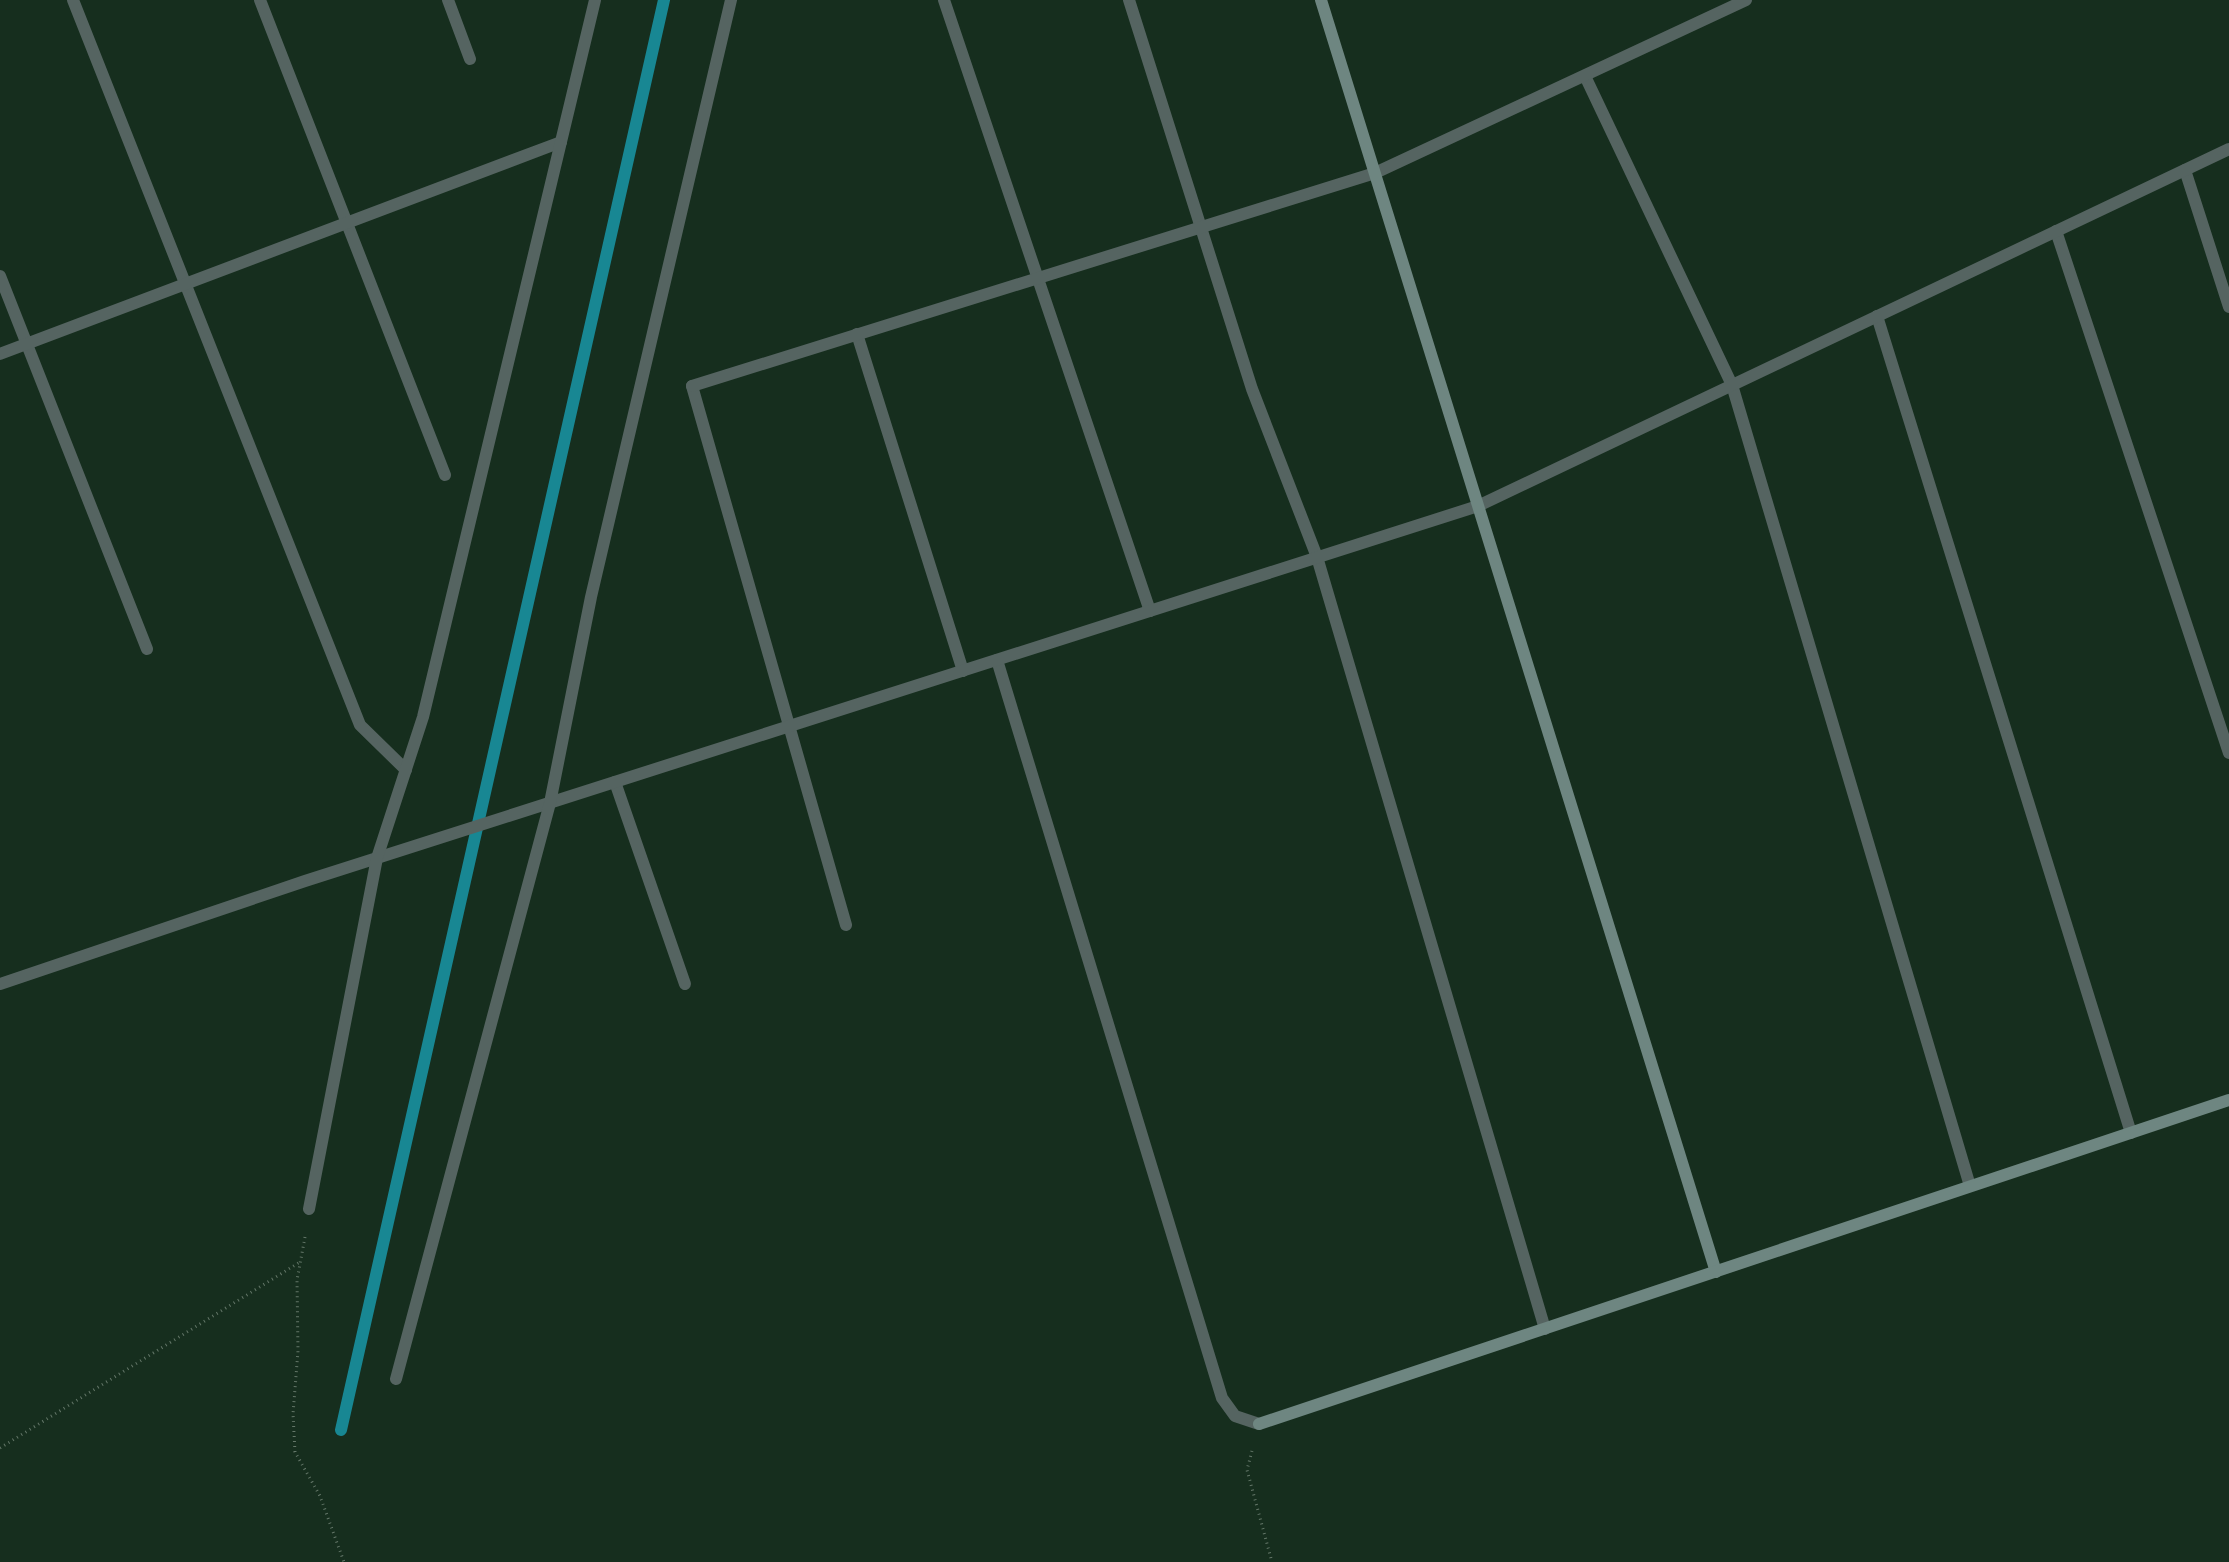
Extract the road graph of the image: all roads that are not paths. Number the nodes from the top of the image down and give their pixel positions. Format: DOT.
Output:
graph roads {
  1 [pos="72,0"];
  2 [pos="260,0"];
  3 [pos="448,0"];
  4 [pos="596,0"];
  5 [pos="731,0"];
  6 [pos="944,0"];
  7 [pos="1129,0"];
  8 [pos="1321,0"];
  9 [pos="1746,0"];
  10 [pos="470,58"];
  11 [pos="1585,76"];
  12 [pos="561,142"];
  13 [pos="2229,149"];
  14 [pos="2185,170"];
  15 [pos="1375,173"];
  16 [pos="347,223"];
  17 [pos="1201,228"];
  18 [pos="2056,231"];
  19 [pos="0,276"];
  20 [pos="1038,278"];
  21 [pos="185,284"];
  22 [pos="2229,307"];
  23 [pos="1877,316"];
  24 [pos="858,334"];
  25 [pos="27,344"];
  26 [pos="0,354"];
  27 [pos="1732,385"];
  28 [pos="445,475"];
  29 [pos="1478,506"];
  30 [pos="1317,557"];
  31 [pos="1150,611"];
  32 [pos="147,649"];
  33 [pos="997,660"];
  34 [pos="963,671"];
  35 [pos="789,726"];
  36 [pos="2229,753"];
  37 [pos="406,770"];
  38 [pos="615,782"];
  39 [pos="550,803"];
  40 [pos="377,858"];
  41 [pos="846,925"];
  42 [pos="0,984"];
  43 [pos="685,984"];
  44 [pos="2229,1100"];
  45 [pos="2131,1133"];
  46 [pos="1970,1186"];
  47 [pos="309,1209"];
  48 [pos="1716,1272"];
  49 [pos="1545,1328"];
  50 [pos="396,1379"];
  1 -- 21 [label="street"];
  2 -- 16 [label="street"];
  3 -- 10 [label="street"];
  4 -- 12 [label="street"];
  5 -- 39 [label="street"];
  6 -- 20 [label="street"];
  7 -- 17 [label="street"];
  8 -- 15 [label="street"];
  9 -- 11 [label="street"];
  11 -- 15 [label="street"];
  11 -- 27 [label="street"];
  12 -- 16 [label="street"];
  12 -- 37 [label="street"];
  13 -- 14 [label="street"];
  14 -- 18 [label="street"];
  14 -- 22 [label="street"];
  15 -- 17 [label="street"];
  15 -- 29 [label="street"];
  16 -- 21 [label="street"];
  16 -- 28 [label="street"];
  17 -- 20 [label="street"];
  17 -- 30 [label="street"];
  18 -- 23 [label="street"];
  18 -- 36 [label="street"];
  19 -- 25 [label="street"];
  20 -- 24 [label="street"];
  20 -- 31 [label="street"];
  21 -- 25 [label="street"];
  21 -- 37 [label="street"];
  23 -- 27 [label="street"];
  23 -- 45 [label="street"];
  24 -- 34 [label="street"];
  24 -- 35 [label="street"];
  25 -- 26 [label="street"];
  25 -- 32 [label="street"];
  27 -- 29 [label="street"];
  27 -- 46 [label="street"];
  29 -- 30 [label="street"];
  29 -- 48 [label="street"];
  30 -- 31 [label="street"];
  30 -- 49 [label="street"];
  31 -- 33 [label="street"];
  33 -- 34 [label="street"];
  33 -- 49 [label="street"];
  34 -- 35 [label="street"];
  35 -- 38 [label="street"];
  35 -- 41 [label="street"];
  37 -- 40 [label="street"];
  38 -- 39 [label="street"];
  38 -- 43 [label="street"];
  39 -- 40 [label="street"];
  39 -- 50 [label="street"];
  40 -- 42 [label="street"];
  40 -- 47 [label="street"];
  44 -- 45 [label="street"];
  45 -- 46 [label="street"];
  46 -- 48 [label="street"];
  48 -- 49 [label="street"];
}
